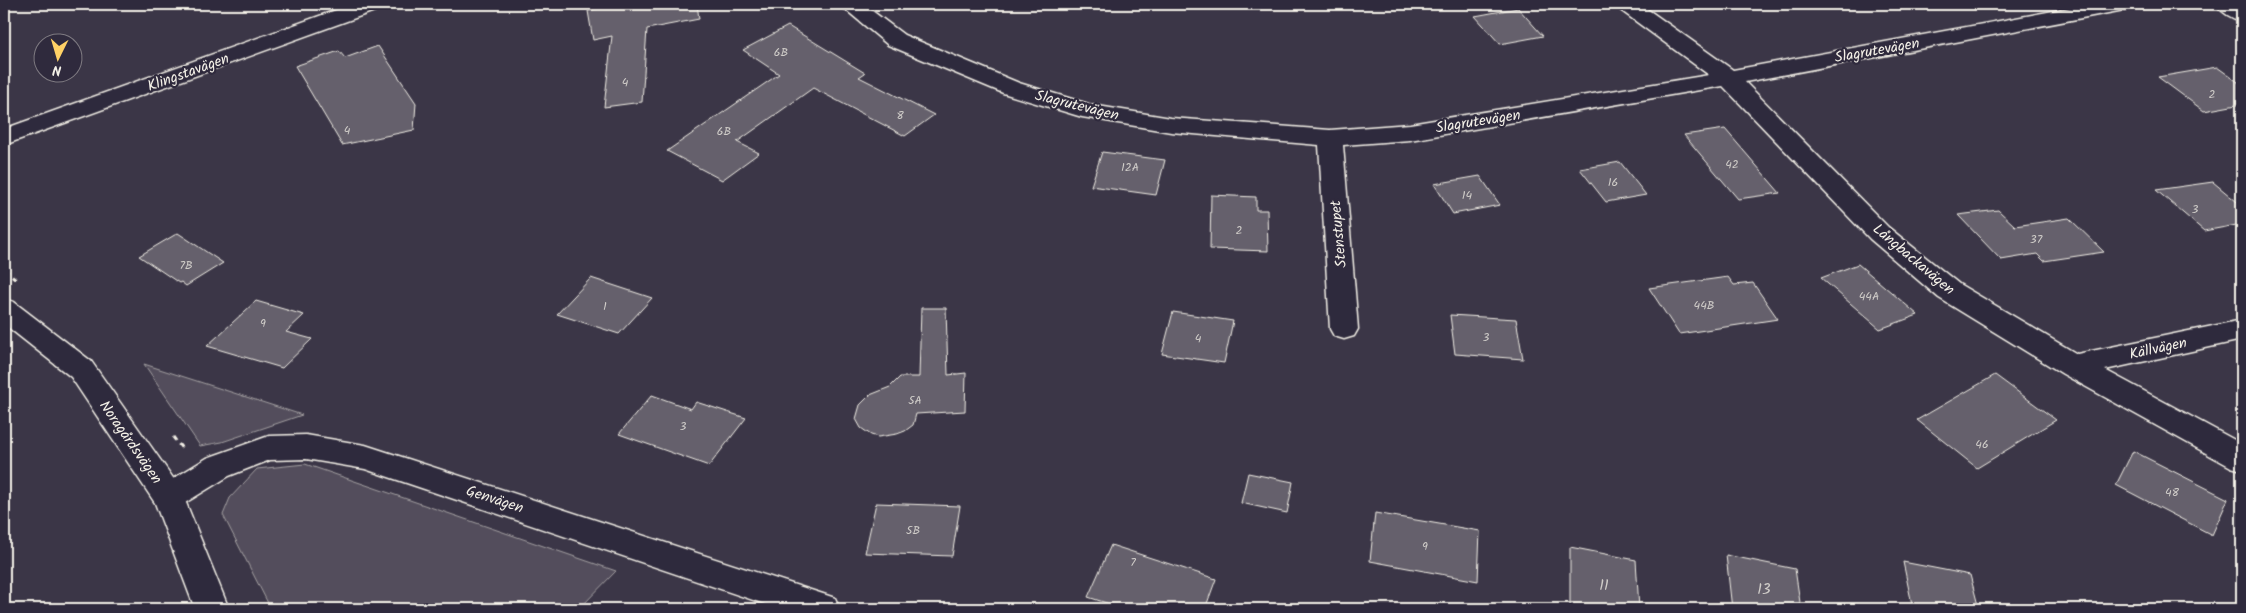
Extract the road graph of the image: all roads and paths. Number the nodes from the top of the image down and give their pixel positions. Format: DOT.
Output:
graph roads {
  1 [pos="372,4"];
  2 [pos="850,4"];
  3 [pos="1627,4"];
  4 [pos="2124,4"];
  5 [pos="2226,4"];
  6 [pos="2242,14"];
  7 [pos="1727,77"];
  8 [pos="4,137"];
  9 [pos="1330,138"];
  10 [pos="4,309"];
  11 [pos="1344,329"];
  12 [pos="2242,330"];
  13 [pos="2073,366"];
  14 [pos="2242,458"];
  15 [pos="169,497"];
  16 [pos="212,609"];
  17 [pos="823,609"];
  1 -- 8 [label="street, Klingstavägen"];
  2 -- 9 [label="street, Slagrutevägen"];
  3 -- 7 [label="street, Långbackavägen"];
  4 -- 7 [label="street, Slagrutevägen"];
  5 -- 6 [label="street"];
  7 -- 9 [label="street, Slagrutevägen"];
  7 -- 13 [label="street, Långbackavägen"];
  9 -- 11 [label="street, Stenstupet"];
  10 -- 15 [label="street, Noragårdsvägen"];
  12 -- 13 [label="street, Källvägen"];
  13 -- 14 [label="street, Långbackavägen"];
  15 -- 16 [label="street, Noragårdsvägen"];
  15 -- 17 [label="street, Genvägen"];
}
